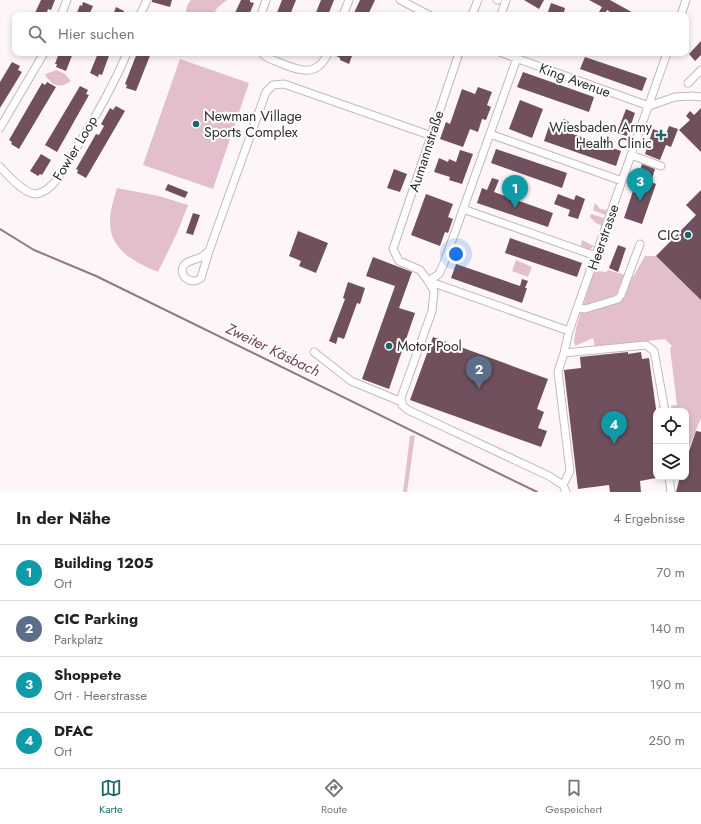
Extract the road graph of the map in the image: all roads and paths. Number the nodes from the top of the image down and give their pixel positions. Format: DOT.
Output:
graph roads {
  1 [pos="67,0"];
  2 [pos="147,0"];
  3 [pos="266,0"];
  4 [pos="349,0"];
  5 [pos="400,0"];
  6 [pos="478,0"];
  7 [pos="506,0"];
  8 [pos="686,0"];
  9 [pos="62,12"];
  10 [pos="141,12"];
  11 [pos="262,12"];
  12 [pos="343,12"];
  13 [pos="423,12"];
  14 [pos="473,12"];
  15 [pos="502,12"];
  16 [pos="682,12"];
  17 [pos="42,56"];
  18 [pos="126,56"];
  19 [pos="266,56"];
  20 [pos="327,56"];
  21 [pos="459,56"];
  22 [pos="511,56"];
  23 [pos="666,56"];
  24 [pos="517,58"];
  25 [pos="701,70"];
  26 [pos="688,83"];
  27 [pos="701,97"];
  28 [pos="649,106"];
  29 [pos="0,128"];
  30 [pos="490,134"];
  31 [pos="432,136"];
  32 [pos="632,155"];
  33 [pos="661,166"];
  34 [pos="0,167"];
  35 [pos="622,181"];
  36 [pos="463,208"];
  37 [pos="640,244"];
  38 [pos="209,251"];
  39 [pos="596,256"];
  40 [pos="428,281"];
  41 [pos="577,308"];
  42 [pos="569,331"];
  43 [pos="314,352"];
  44 [pos="564,353"];
  45 [pos="402,402"];
  46 [pos="664,408"];
  47 [pos="669,480"];
  48 [pos="564,489"];
  49 [pos="671,492"];
  1 -- 9 [label="street"];
  2 -- 10 [label="street"];
  3 -- 11 [label="street"];
  4 -- 12 [label="street"];
  5 -- 13 [label="street"];
  6 -- 14 [label="street"];
  7 -- 15 [label="street"];
  8 -- 16 [label="street"];
  17 -- 29 [label="street"];
  18 -- 34 [label="street, Fowler Loop"];
  19 -- 20 [label="street"];
  21 -- 31 [label="street, Aumannstraße"];
  22 -- 24 [label="street, King Avenue"];
  23 -- 28 [label="street, Heerstrasse"];
  24 -- 28 [label="street, King Avenue"];
  24 -- 30 [label="street"];
  25 -- 26 [label="street"];
  27 -- 28 [label="street"];
  28 -- 32 [label="street, Heerstrasse"];
  30 -- 35 [label="street"];
  30 -- 36 [label="street"];
  31 -- 38 [label="street"];
  31 -- 40 [label="street, Aumannstraße"];
  32 -- 33 [label="street"];
  32 -- 35 [label="street, Heerstrasse"];
  35 -- 39 [label="street, Heerstrasse"];
  36 -- 39 [label="street"];
  36 -- 40 [label="street"];
  37 -- 41 [label="street"];
  38 -- 38 [label="street"];
  39 -- 41 [label="street, Heerstrasse"];
  40 -- 42 [label="street"];
  40 -- 45 [label="street"];
  41 -- 42 [label="street, Heerstrasse"];
  42 -- 44 [label="street, Heerstrasse"];
  43 -- 45 [label="street"];
  44 -- 46 [label="street"];
  44 -- 48 [label="street, Heerstrasse"];
  45 -- 48 [label="street"];
  47 -- 49 [label="street"];
}
